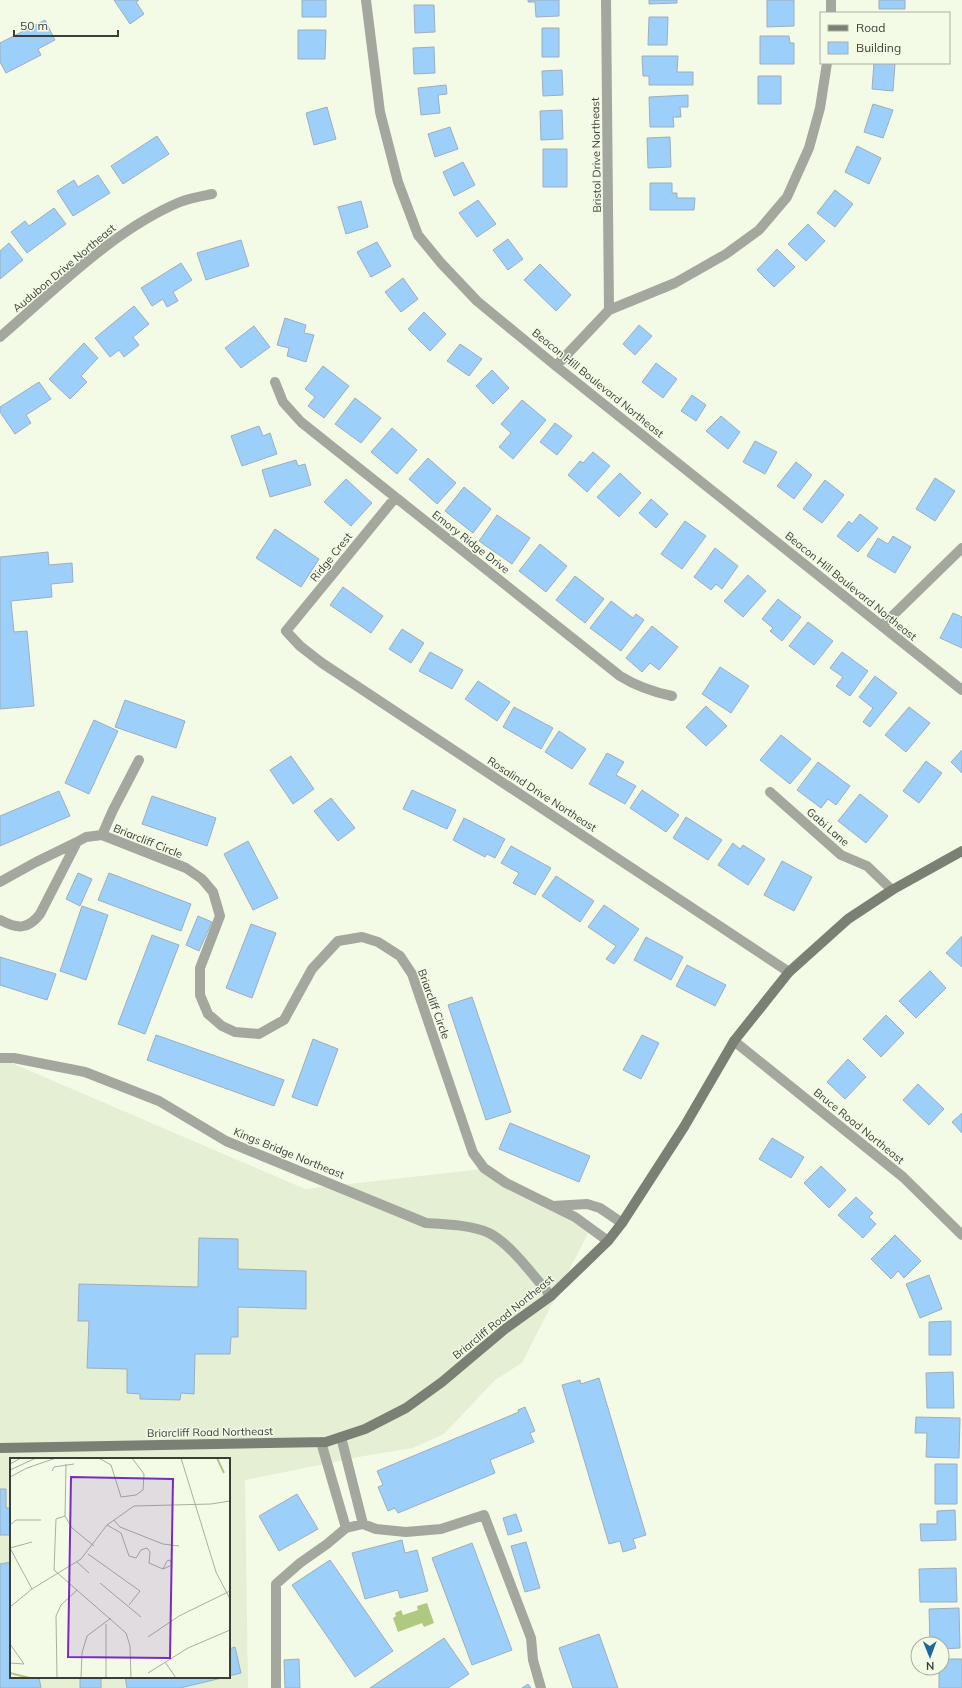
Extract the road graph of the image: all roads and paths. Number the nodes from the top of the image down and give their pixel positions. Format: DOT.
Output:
graph roads {
  1 [pos="366,0"];
  2 [pos="606,0"];
  3 [pos="831,0"];
  4 [pos="831,12"];
  5 [pos="827,64"];
  6 [pos="212,194"];
  7 [pos="609,310"];
  8 [pos="0,337"];
  9 [pos="556,366"];
  10 [pos="275,382"];
  11 [pos="395,498"];
  12 [pos="962,548"];
  13 [pos="882,626"];
  14 [pos="286,631"];
  15 [pos="962,690"];
  16 [pos="672,696"];
  17 [pos="139,760"];
  18 [pos="770,792"];
  19 [pos="102,835"];
  20 [pos="77,842"];
  21 [pos="962,851"];
  22 [pos="0,882"];
  23 [pos="892,890"];
  24 [pos="0,920"];
  25 [pos="789,972"];
  26 [pos="734,1041"];
  27 [pos="0,1058"];
  28 [pos="553,1206"];
  29 [pos="622,1223"];
  30 [pos="962,1235"];
  31 [pos="608,1241"];
  32 [pos="551,1296"];
  33 [pos="340,1437"];
  34 [pos="321,1442"];
  35 [pos="0,1448"];
  36 [pos="355,1493"];
  37 [pos="337,1498"];
  38 [pos="363,1524"];
  39 [pos="346,1528"];
  40 [pos="276,1688"];
  41 [pos="541,1688"];
  1 -- 9 [label="street, Beacon Hill Boulevard Northeast"];
  2 -- 7 [label="street, Bristol Drive Northeast"];
  3 -- 4 [label="street"];
  5 -- 7 [label="street"];
  6 -- 8 [label="street, Audubon Drive Northeast"];
  7 -- 9 [label="street"];
  9 -- 13 [label="street, Beacon Hill Boulevard Northeast"];
  10 -- 11 [label="street, Emory Ridge Drive"];
  11 -- 14 [label="street, Ridge Crest"];
  11 -- 16 [label="street, Emory Ridge Drive"];
  12 -- 13 [label="street"];
  13 -- 15 [label="street, Beacon Hill Boulevard Northeast"];
  14 -- 25 [label="street, Rosalind Drive Northeast"];
  17 -- 19 [label="street"];
  18 -- 23 [label="street, Gabi Lane"];
  19 -- 20 [label="street, Briarcliff Circle"];
  19 -- 28 [label="street, Briarcliff Circle"];
  20 -- 22 [label="street, Briarcliff Circle"];
  20 -- 24 [label="street"];
  21 -- 23 [label="main road, Briarcliff Road Northeast"];
  23 -- 25 [label="main road, Briarcliff Road Northeast"];
  25 -- 26 [label="main road, Briarcliff Road Northeast"];
  26 -- 29 [label="main road, Briarcliff Road Northeast"];
  26 -- 30 [label="street, Bruce Road Northeast"];
  27 -- 32 [label="street, Kings Bridge Northeast"];
  28 -- 29 [label="street, Briarcliff Circle"];
  28 -- 31 [label="street, Briarcliff Circle"];
  29 -- 31 [label="main road, Briarcliff Road Northeast"];
  31 -- 32 [label="main road, Briarcliff Road Northeast"];
  32 -- 33 [label="main road, Briarcliff Road Northeast"];
  33 -- 34 [label="main road, Briarcliff Road Northeast"];
  33 -- 36 [label="street"];
  34 -- 35 [label="main road, Briarcliff Road Northeast"];
  34 -- 37 [label="street"];
  36 -- 37 [label="street"];
  36 -- 38 [label="street"];
  37 -- 39 [label="street"];
  38 -- 39 [label="street"];
  38 -- 41 [label="street"];
  39 -- 40 [label="street"];
}
